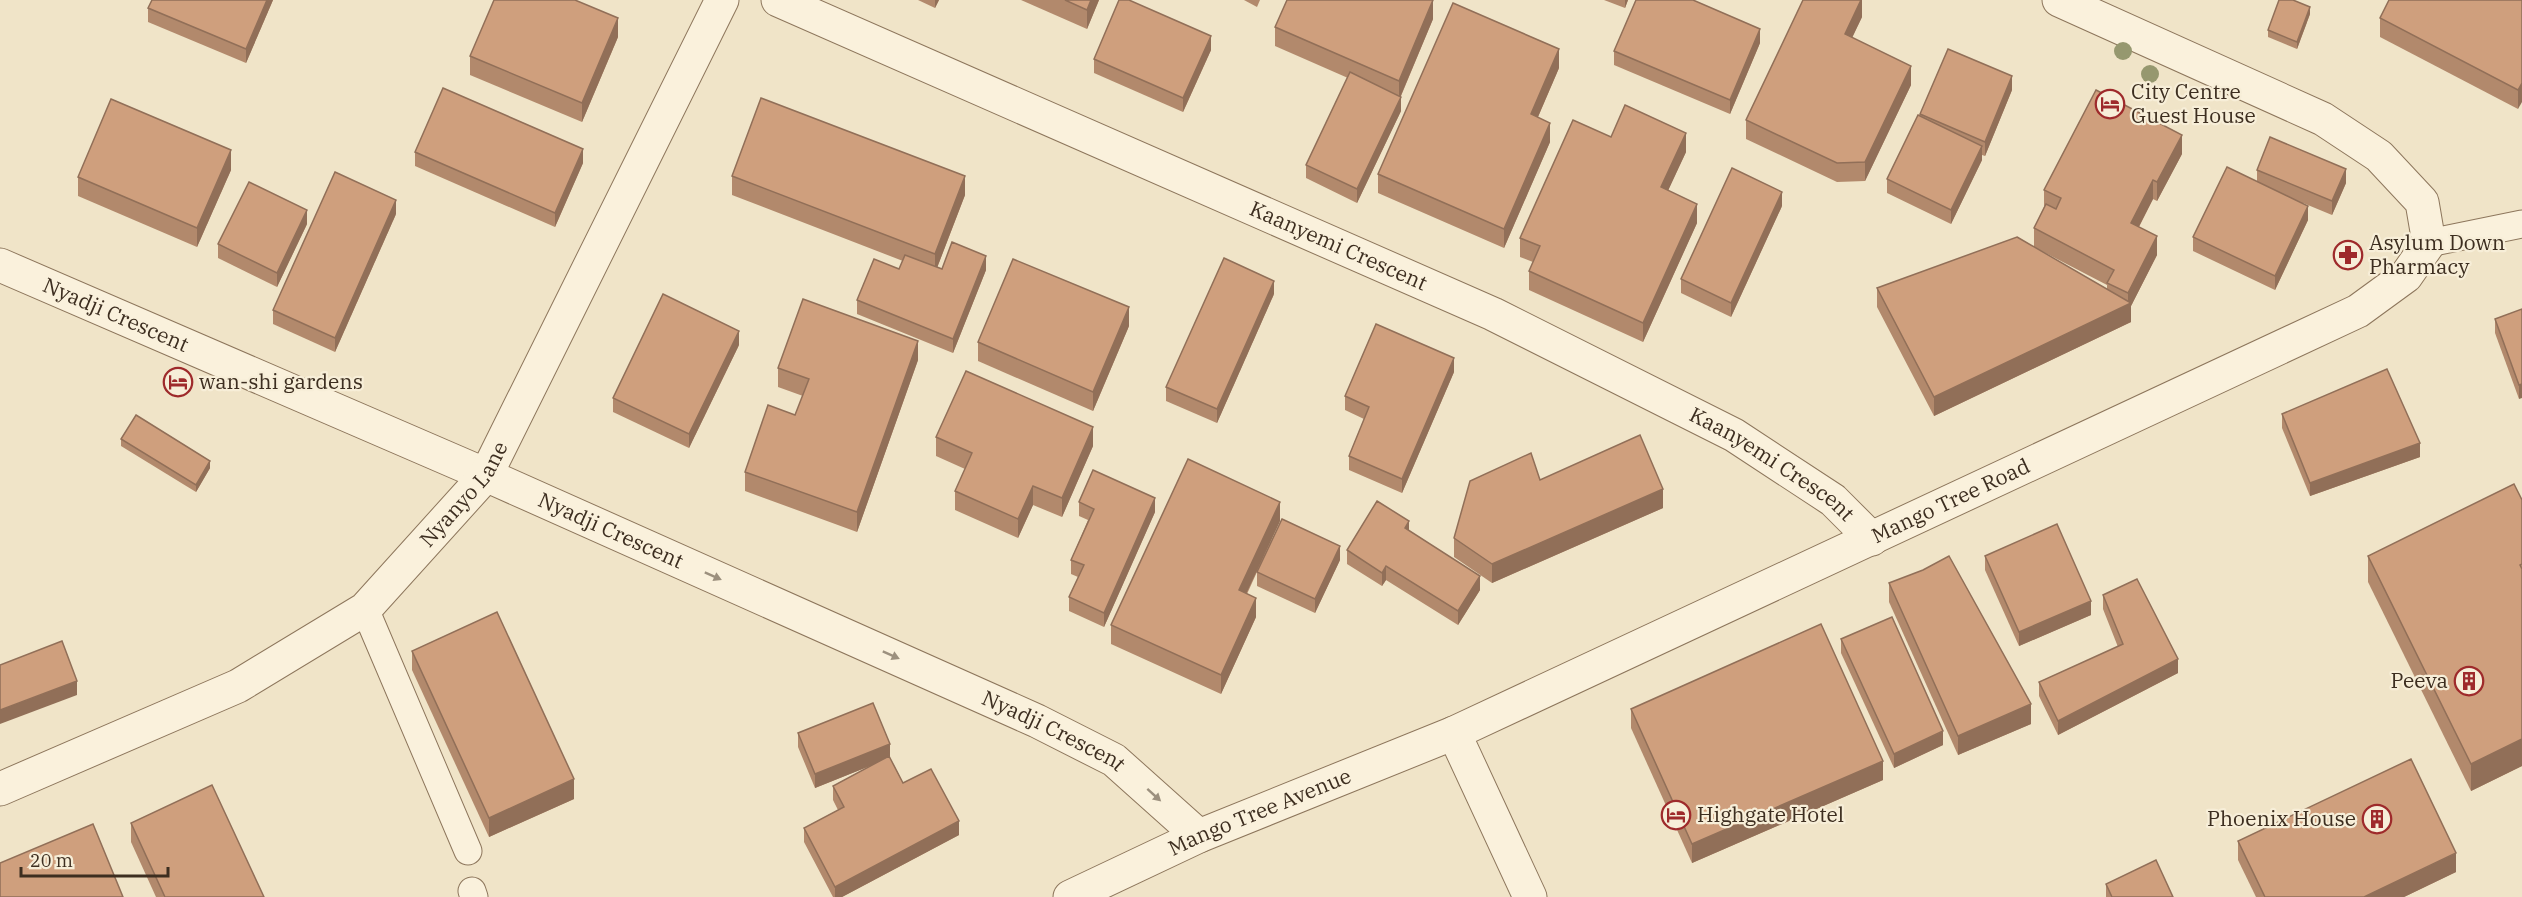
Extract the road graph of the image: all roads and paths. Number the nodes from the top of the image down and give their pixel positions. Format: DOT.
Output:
graph roads {
  1 [pos="722,0"];
  2 [pos="778,0"];
  3 [pos="2059,0"];
  4 [pos="2522,224"];
  5 [pos="2428,243"];
  6 [pos="0,265"];
  7 [pos="486,475"];
  8 [pos="1872,539"];
  9 [pos="365,609"];
  10 [pos="1454,733"];
  11 [pos="0,789"];
  12 [pos="1199,836"];
  13 [pos="468,851"];
  14 [pos="1070,897"];
  15 [pos="1530,897"];
  1 -- 7 [label="street, Nyanyo Lane"];
  2 -- 8 [label="street, Kaanyemi Crescent"];
  3 -- 5 [label="street"];
  4 -- 5 [label="lane"];
  5 -- 8 [label="street, Mango Tree Road"];
  6 -- 7 [label="street, Nyadji Crescent"];
  7 -- 9 [label="street, Nyanyo Lane"];
  7 -- 12 [label="street, Nyadji Crescent, one-way"];
  8 -- 10 [label="street, Mango Tree Road"];
  9 -- 11 [label="street, Nyanyo Lane"];
  9 -- 13 [label="lane"];
  10 -- 12 [label="street, Mango Tree Avenue"];
  10 -- 15 [label="street"];
  12 -- 14 [label="street, Mango Tree Avenue"];
}
